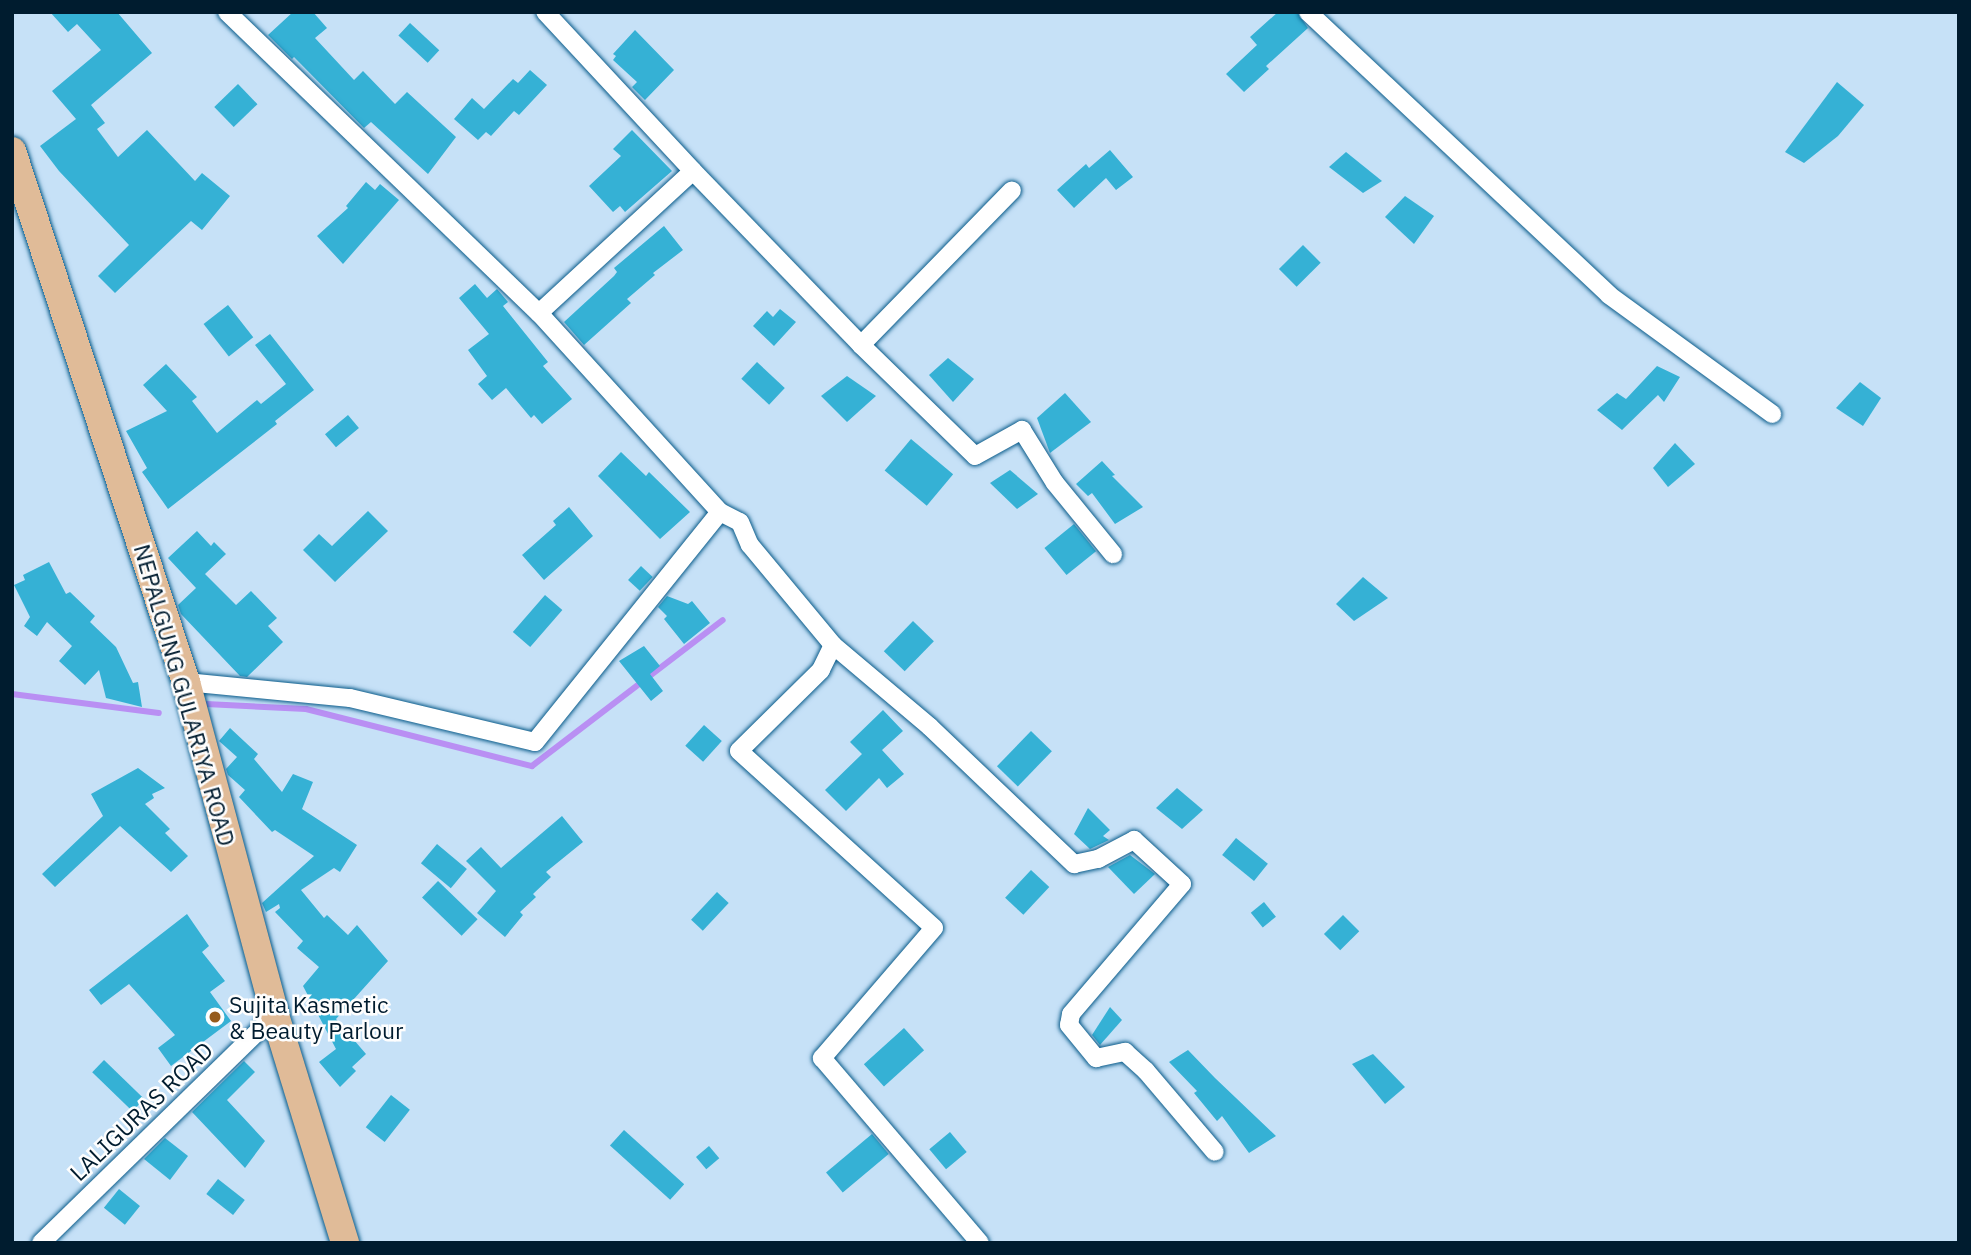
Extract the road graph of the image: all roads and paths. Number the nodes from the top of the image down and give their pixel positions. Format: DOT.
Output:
graph roads {
  1 [pos="227,12"];
  2 [pos="545,12"];
  3 [pos="1308,12"];
  4 [pos="12,151"];
  5 [pos="693,171"];
  6 [pos="1012,190"];
  7 [pos="539,313"];
  8 [pos="861,345"];
  9 [pos="1772,414"];
  10 [pos="720,512"];
  11 [pos="1113,554"];
  12 [pos="833,645"];
  13 [pos="186,682"];
  14 [pos="275,1015"];
  15 [pos="1215,1152"];
  16 [pos="41,1243"];
  17 [pos="345,1243"];
  18 [pos="980,1243"];
  1 -- 7 [label="street"];
  2 -- 5 [label="street"];
  3 -- 9 [label="street"];
  4 -- 13 [label="main road, NEPALGUNG GULARIYA ROAD"];
  5 -- 7 [label="street"];
  5 -- 8 [label="street"];
  6 -- 8 [label="street"];
  7 -- 10 [label="street"];
  8 -- 11 [label="street"];
  10 -- 12 [label="street"];
  10 -- 13 [label="street"];
  12 -- 15 [label="street"];
  12 -- 18 [label="street"];
  13 -- 14 [label="main road, NEPALGUNG GULARIYA ROAD"];
  14 -- 16 [label="street, LALIGURAS ROAD"];
  14 -- 17 [label="main road, NEPALGUNG GULARIYA ROAD"];
}
